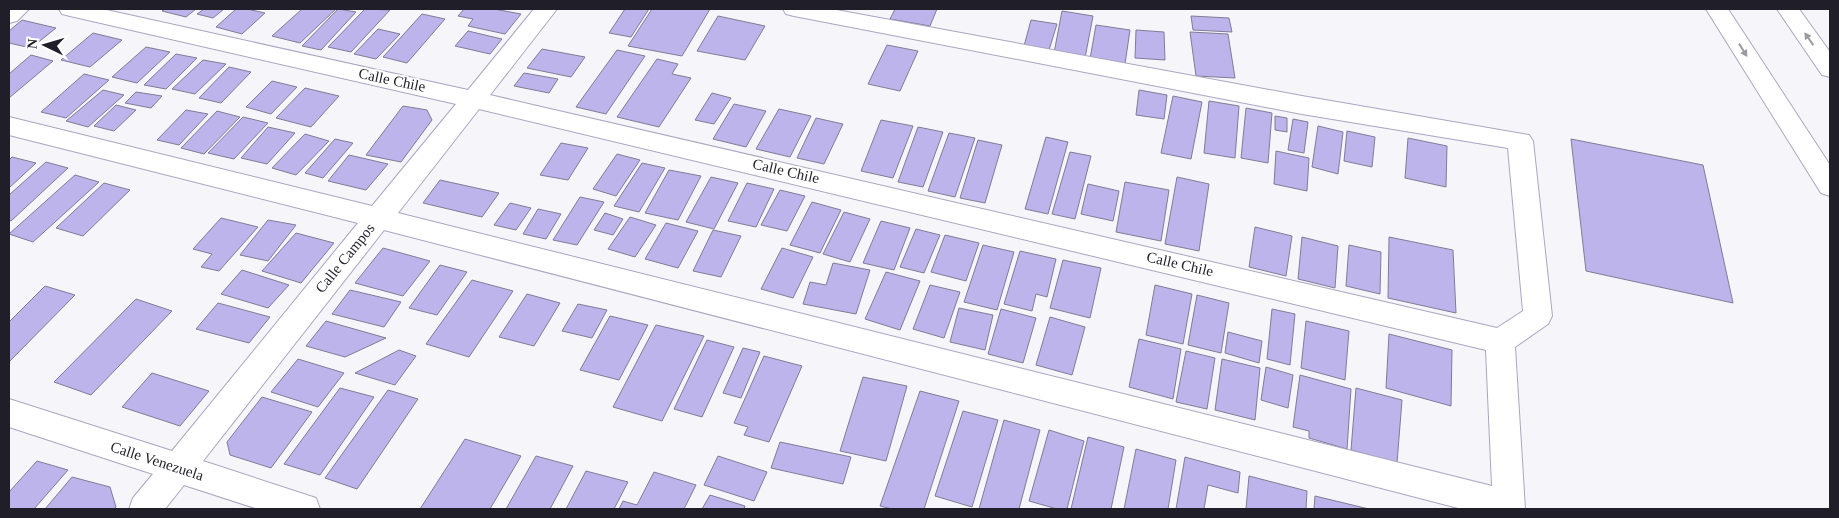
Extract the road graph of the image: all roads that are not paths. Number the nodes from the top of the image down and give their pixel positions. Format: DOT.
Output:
graph roads {
  1 [pos="18,9"];
  2 [pos="70,9"];
  3 [pos="546,9"];
  4 [pos="794,9"];
  5 [pos="1717,9"];
  6 [pos="1788,9"];
  7 [pos="830,12"];
  8 [pos="9,16"];
  9 [pos="1830,68"];
  10 [pos="474,98"];
  11 [pos="9,126"];
  12 [pos="1830,186"];
  13 [pos="379,216"];
  14 [pos="1500,341"];
  15 [pos="9,413"];
  16 [pos="178,468"];
  17 [pos="1509,508"];
  18 [pos="145,509"];
  19 [pos="304,509"];
  1 -- 8 [label="street"];
  2 -- 10 [label="street, Calle Chile"];
  3 -- 10 [label="street, Calle Campos"];
  4 -- 7 [label="street"];
  5 -- 12 [label="street, one-way"];
  9 -- 6 [label="street, one-way"];
  7 -- 14 [label="street"];
  10 -- 13 [label="street, Calle Campos"];
  10 -- 14 [label="street, Calle Chile"];
  11 -- 13 [label="street"];
  13 -- 16 [label="street, Calle Campos"];
  13 -- 17 [label="street"];
  14 -- 17 [label="street"];
  15 -- 16 [label="street, Calle Venezuela"];
  16 -- 18 [label="street, Calle Campos"];
  16 -- 19 [label="street, Calle Venezuela"];
}
